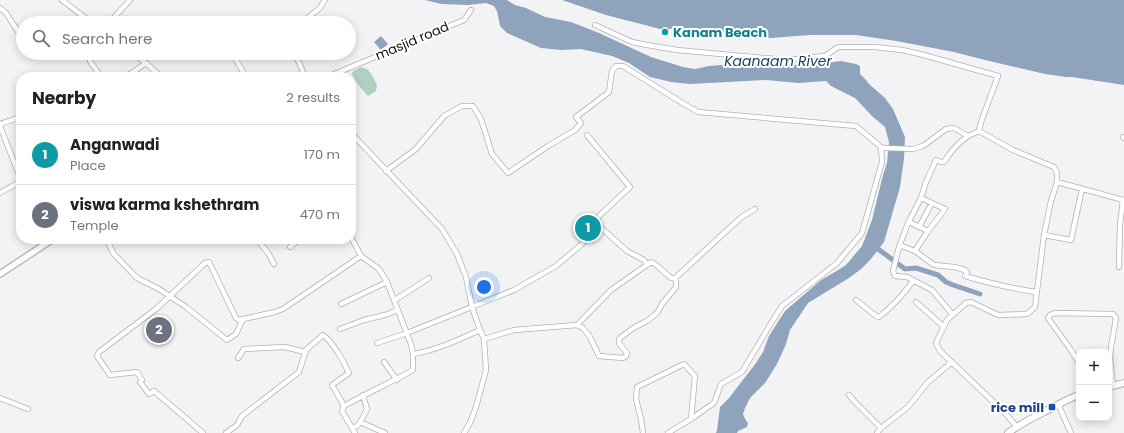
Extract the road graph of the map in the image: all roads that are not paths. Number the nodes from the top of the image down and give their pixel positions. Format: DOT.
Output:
graph roads {
  1 [pos="62,0"];
  2 [pos="130,0"];
  3 [pos="325,0"];
  4 [pos="0,8"];
  5 [pos="471,10"];
  6 [pos="83,16"];
  7 [pos="115,16"];
  8 [pos="310,16"];
  9 [pos="595,25"];
  10 [pos="16,28"];
  11 [pos="90,60"];
  12 [pos="142,60"];
  13 [pos="236,60"];
  14 [pos="298,60"];
  15 [pos="146,63"];
  16 [pos="98,72"];
  17 [pos="133,72"];
  18 [pos="156,72"];
  19 [pos="243,72"];
  20 [pos="303,72"];
  21 [pos="339,72"];
  22 [pos="16,119"];
  23 [pos="0,125"];
  24 [pos="979,130"];
  25 [pos="587,134"];
  26 [pos="968,136"];
  27 [pos="2,138"];
  28 [pos="356,138"];
  29 [pos="883,147"];
  30 [pos="16,169"];
  31 [pos="386,171"];
  32 [pos="1057,182"];
  33 [pos="16,183"];
  34 [pos="1082,188"];
  35 [pos="0,193"];
  36 [pos="921,198"];
  37 [pos="1123,200"];
  38 [pos="932,203"];
  39 [pos="755,210"];
  40 [pos="909,222"];
  41 [pos="595,224"];
  42 [pos="919,227"];
  43 [pos="928,231"];
  44 [pos="1044,235"];
  45 [pos="45,244"];
  46 [pos="109,244"];
  47 [pos="261,244"];
  48 [pos="293,244"];
  49 [pos="355,244"];
  50 [pos="290,247"];
  51 [pos="899,247"];
  52 [pos="915,251"];
  53 [pos="361,256"];
  54 [pos="274,264"];
  55 [pos="647,265"];
  56 [pos="1119,268"];
  57 [pos="0,274"];
  58 [pos="429,278"];
  59 [pos="675,278"];
  60 [pos="914,281"];
  61 [pos="387,282"];
  62 [pos="1037,292"];
  63 [pos="170,296"];
  64 [pos="394,300"];
  65 [pos="856,300"];
  66 [pos="916,302"];
  67 [pos="341,304"];
  68 [pos="472,307"];
  69 [pos="398,310"];
  70 [pos="953,315"];
  71 [pos="243,319"];
  72 [pos="577,325"];
  73 [pos="944,327"];
  74 [pos="340,329"];
  75 [pos="480,330"];
  76 [pos="406,333"];
  77 [pos="484,339"];
  78 [pos="377,343"];
  79 [pos="1111,349"];
  80 [pos="305,352"];
  81 [pos="413,354"];
  82 [pos="238,358"];
  83 [pos="1076,358"];
  84 [pos="384,362"];
  85 [pos="952,362"];
  86 [pos="397,380"];
  87 [pos="1124,383"];
  88 [pos="1112,386"];
  89 [pos="849,394"];
  90 [pos="364,395"];
  91 [pos="1076,396"];
  92 [pos="0,398"];
  93 [pos="1058,404"];
  94 [pos="344,406"];
  95 [pos="28,409"];
  96 [pos="691,419"];
  97 [pos="360,422"];
  98 [pos="1017,427"];
  99 [pos="352,428"];
  100 [pos="881,428"];
  101 [pos="203,433"];
  102 [pos="226,433"];
  103 [pos="355,433"];
  104 [pos="385,433"];
  105 [pos="464,433"];
  106 [pos="642,433"];
  107 [pos="668,433"];
  108 [pos="877,433"];
  109 [pos="1008,433"];
  110 [pos="1070,433"];
  1 -- 6 [label="street"];
  2 -- 7 [label="street"];
  3 -- 8 [label="street"];
  4 -- 10 [label="street"];
  5 -- 21 [label="street, masjid road"];
  9 -- 24 [label="street"];
  11 -- 16 [label="street"];
  12 -- 15 [label="street"];
  13 -- 19 [label="street"];
  14 -- 20 [label="street"];
  15 -- 17 [label="street"];
  15 -- 18 [label="street"];
  22 -- 23 [label="street"];
  23 -- 27 [label="street"];
  24 -- 26 [label="street"];
  24 -- 32 [label="street"];
  25 -- 41 [label="street"];
  26 -- 29 [label="street"];
  26 -- 36 [label="street"];
  27 -- 30 [label="street"];
  28 -- 31 [label="street"];
  29 -- 31 [label="street"];
  29 -- 96 [label="street"];
  31 -- 68 [label="street"];
  32 -- 34 [label="street"];
  32 -- 44 [label="street"];
  33 -- 35 [label="street"];
  34 -- 37 [label="street"];
  34 -- 44 [label="street"];
  36 -- 38 [label="street"];
  36 -- 40 [label="street"];
  37 -- 56 [label="street"];
  38 -- 42 [label="street"];
  38 -- 43 [label="street"];
  39 -- 59 [label="street"];
  40 -- 42 [label="street"];
  40 -- 51 [label="street"];
  41 -- 55 [label="street"];
  41 -- 68 [label="street"];
  42 -- 43 [label="street"];
  43 -- 52 [label="street"];
  44 -- 62 [label="street"];
  45 -- 57 [label="street"];
  46 -- 63 [label="street"];
  47 -- 54 [label="street"];
  48 -- 50 [label="street"];
  49 -- 53 [label="street"];
  51 -- 52 [label="street"];
  51 -- 60 [label="street"];
  52 -- 62 [label="street"];
  53 -- 61 [label="street"];
  53 -- 71 [label="street"];
  55 -- 59 [label="street"];
  55 -- 72 [label="street"];
  58 -- 64 [label="street"];
  59 -- 72 [label="street"];
  60 -- 65 [label="street"];
  60 -- 70 [label="street"];
  61 -- 64 [label="street"];
  61 -- 67 [label="street"];
  62 -- 70 [label="street"];
  63 -- 71 [label="street"];
  63 -- 71 [label="street"];
  63 -- 101 [label="street"];
  64 -- 69 [label="street"];
  66 -- 73 [label="street"];
  68 -- 75 [label="street"];
  68 -- 76 [label="street"];
  69 -- 74 [label="street"];
  69 -- 76 [label="street"];
  70 -- 73 [label="street"];
  72 -- 77 [label="street"];
  73 -- 85 [label="street"];
  75 -- 77 [label="street"];
  75 -- 81 [label="street"];
  76 -- 78 [label="street"];
  76 -- 81 [label="street"];
  77 -- 105 [label="street"];
  79 -- 83 [label="street"];
  80 -- 82 [label="street"];
  80 -- 94 [label="street"];
  80 -- 102 [label="street"];
  81 -- 86 [label="street"];
  84 -- 86 [label="street"];
  85 -- 98 [label="street"];
  85 -- 100 [label="street"];
  86 -- 90 [label="street"];
  87 -- 88 [label="main road"];
  89 -- 100 [label="street"];
  90 -- 94 [label="street"];
  90 -- 97 [label="street"];
  91 -- 93 [label="main road"];
  92 -- 95 [label="street"];
  93 -- 98 [label="main road"];
  93 -- 110 [label="street"];
  94 -- 99 [label="street"];
  96 -- 106 [label="street"];
  96 -- 107 [label="street"];
  97 -- 99 [label="street"];
  97 -- 104 [label="street"];
  98 -- 109 [label="main road"];
  99 -- 103 [label="street"];
  100 -- 108 [label="street"];
}
